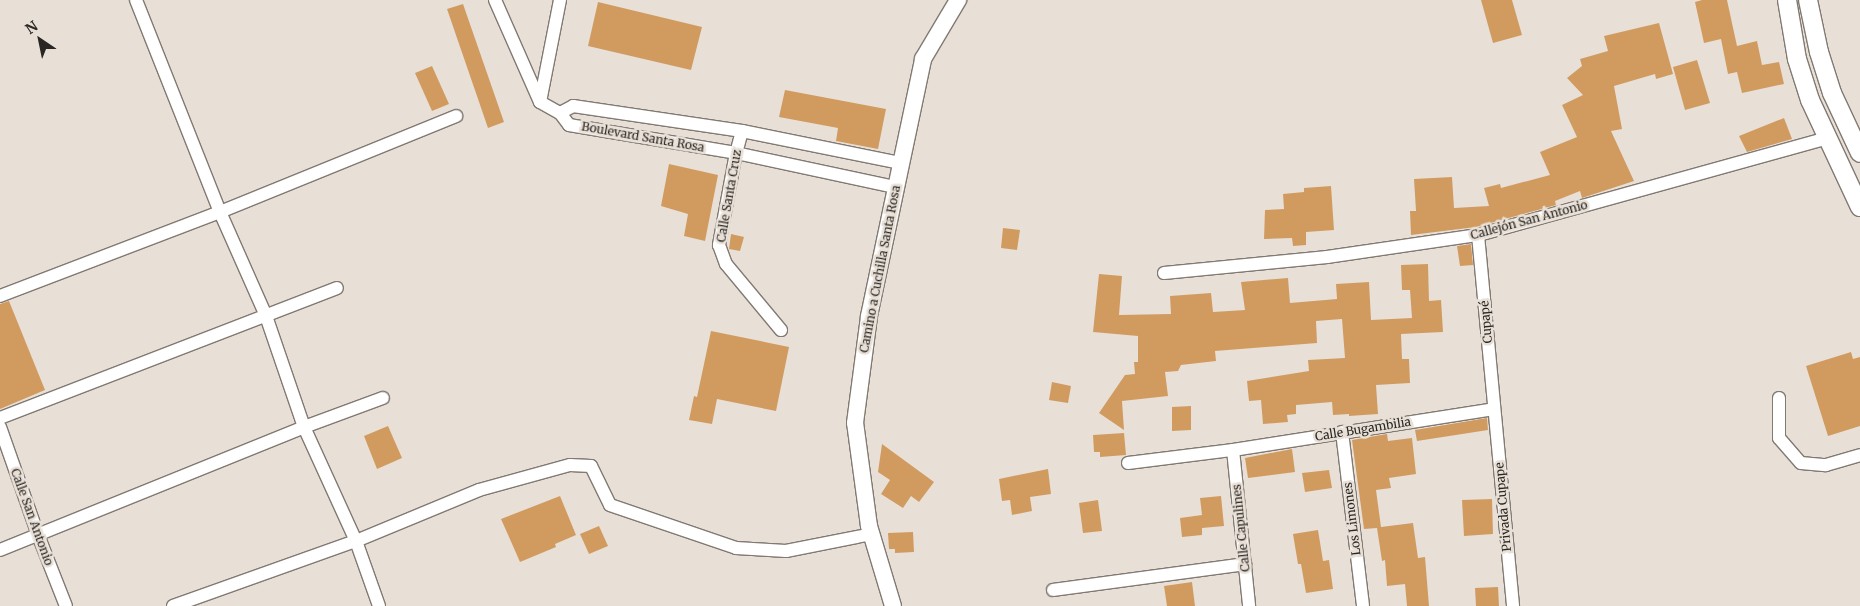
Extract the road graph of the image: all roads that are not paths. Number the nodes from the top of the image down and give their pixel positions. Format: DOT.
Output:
graph roads {
  1 [pos="136,0"];
  2 [pos="496,0"];
  3 [pos="560,0"];
  4 [pos="958,0"];
  5 [pos="1787,0"];
  6 [pos="1808,0"];
  7 [pos="540,102"];
  8 [pos="560,113"];
  9 [pos="456,116"];
  10 [pos="742,131"];
  11 [pos="1828,138"];
  12 [pos="736,153"];
  13 [pos="1860,153"];
  14 [pos="901,163"];
  15 [pos="896,187"];
  16 [pos="1860,207"];
  17 [pos="220,212"];
  18 [pos="1478,235"];
  19 [pos="1164,273"];
  20 [pos="337,288"];
  21 [pos="0,296"];
  22 [pos="266,316"];
  23 [pos="781,330"];
  24 [pos="383,398"];
  25 [pos="1779,398"];
  26 [pos="1494,409"];
  27 [pos="0,418"];
  28 [pos="0,427"];
  29 [pos="304,427"];
  30 [pos="1342,432"];
  31 [pos="1233,450"];
  32 [pos="1860,455"];
  33 [pos="1128,463"];
  34 [pos="872,534"];
  35 [pos="38,535"];
  36 [pos="356,541"];
  37 [pos="0,550"];
  38 [pos="1245,564"];
  39 [pos="1053,590"];
  40 [pos="66,606"];
  41 [pos="173,606"];
  42 [pos="379,606"];
  43 [pos="893,606"];
  44 [pos="1249,606"];
  45 [pos="1363,606"];
  46 [pos="1513,606"];
  1 -- 17 [label="street"];
  2 -- 7 [label="street"];
  3 -- 7 [label="street"];
  4 -- 14 [label="street, Camino a Cuchilla Santa Rosa"];
  5 -- 11 [label="main road"];
  6 -- 13 [label="main road"];
  7 -- 8 [label="street"];
  8 -- 10 [label="street, Boulevard Santa Rosa"];
  8 -- 12 [label="street, Boulevard Santa Rosa"];
  9 -- 17 [label="street"];
  10 -- 12 [label="street, Calle Santa Cruz"];
  10 -- 14 [label="street, Boulevard Santa Rosa"];
  11 -- 16 [label="main road"];
  11 -- 18 [label="street, Callejón San Antonio"];
  12 -- 15 [label="street, Boulevard Santa Rosa"];
  12 -- 23 [label="street, Calle Santa Cruz"];
  14 -- 15 [label="street, Camino a Cuchilla Santa Rosa"];
  15 -- 34 [label="street, Camino a Cuchilla Santa Rosa"];
  17 -- 21 [label="street"];
  17 -- 22 [label="street"];
  18 -- 19 [label="street, Callejón San Antonio"];
  18 -- 26 [label="street, Cupapé"];
  20 -- 22 [label="street"];
  22 -- 27 [label="street"];
  22 -- 29 [label="street"];
  24 -- 29 [label="street"];
  25 -- 32 [label="street"];
  26 -- 30 [label="street, Calle Bugambilia"];
  26 -- 46 [label="street, Privada Cupape"];
  28 -- 35 [label="street, Calle San Antonio"];
  29 -- 35 [label="street"];
  29 -- 36 [label="street"];
  30 -- 31 [label="street, Calle Bugambilia"];
  30 -- 45 [label="street, Los Limones"];
  31 -- 33 [label="street, Calle Bugambilia"];
  31 -- 38 [label="street, Calle Capulines"];
  34 -- 36 [label="street"];
  34 -- 43 [label="street, Camino a Cuchilla Santa Rosa"];
  35 -- 37 [label="street"];
  35 -- 40 [label="street, Calle San Antonio"];
  36 -- 41 [label="street"];
  36 -- 42 [label="street"];
  38 -- 39 [label="street"];
  38 -- 44 [label="street, Calle Capulines"];
}
